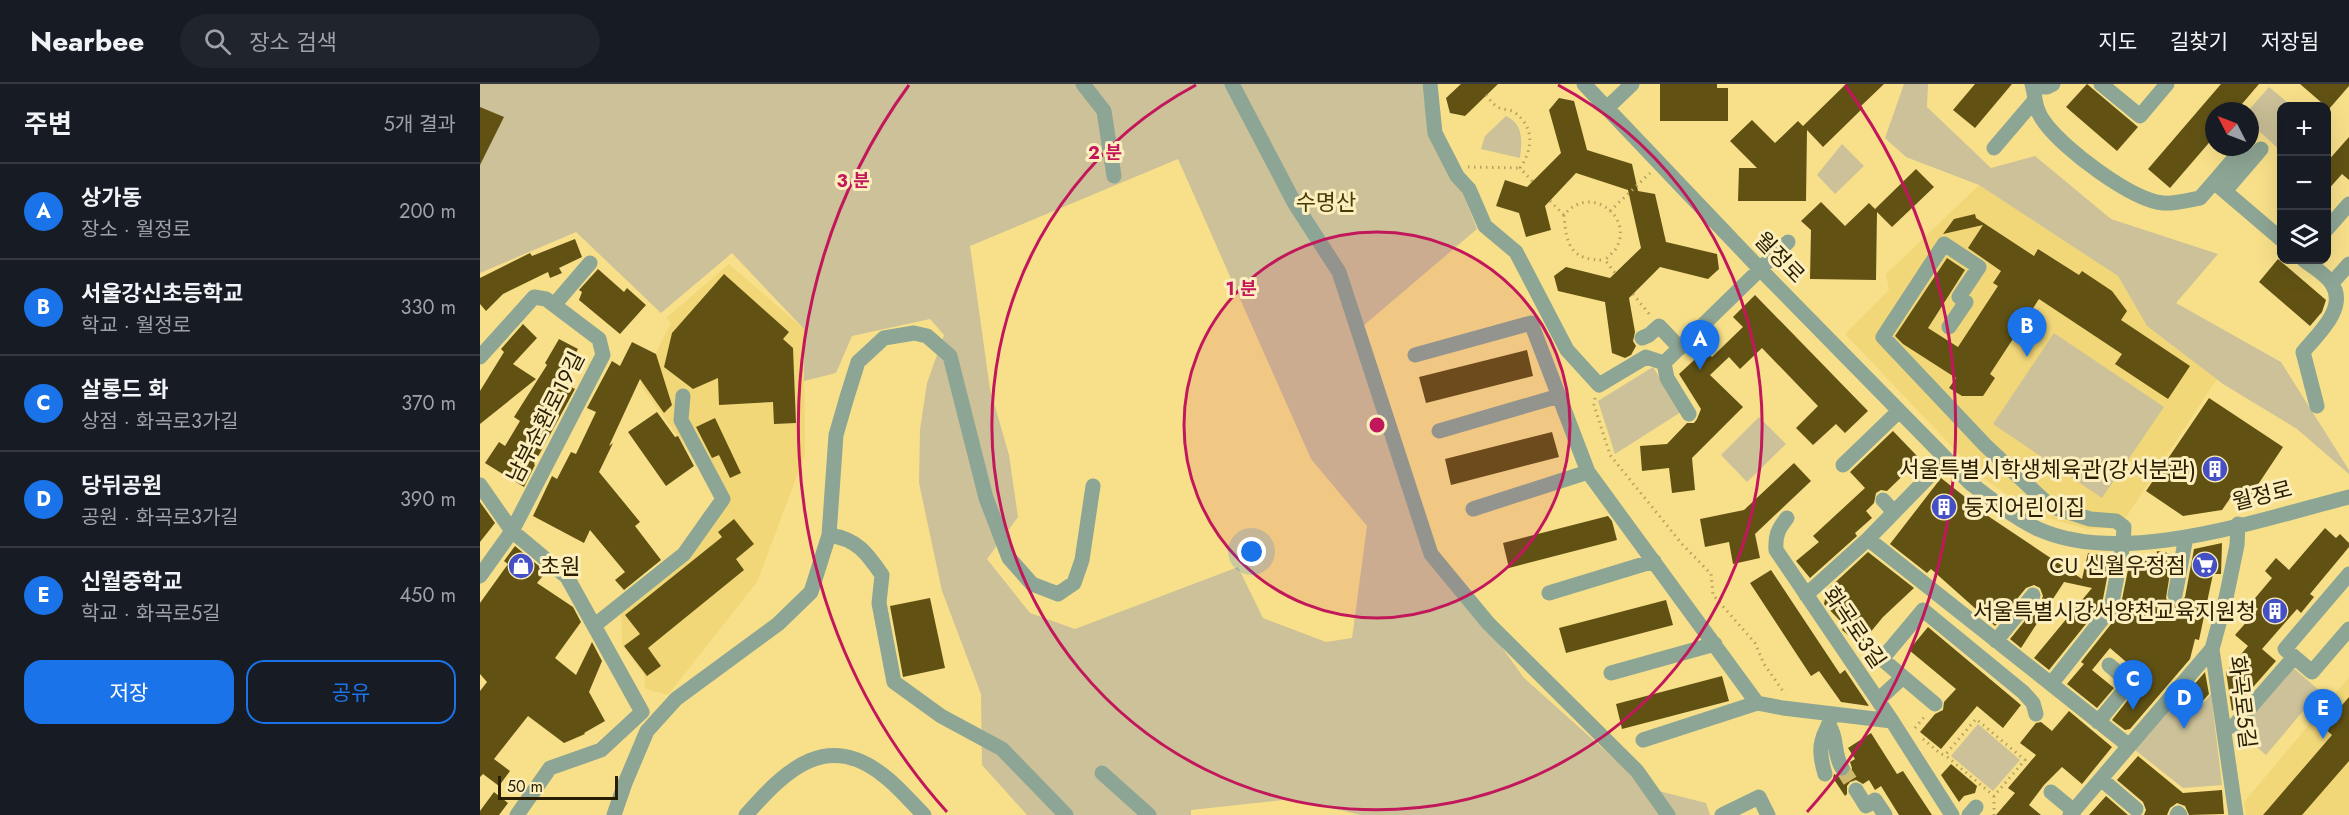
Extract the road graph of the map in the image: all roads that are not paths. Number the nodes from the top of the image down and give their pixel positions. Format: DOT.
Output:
graph roads {
  1 [pos="1083,84"];
  2 [pos="1232,84"];
  3 [pos="1430,84"];
  4 [pos="1584,84"];
  5 [pos="1632,84"];
  6 [pos="2053,84"];
  7 [pos="2101,84"];
  8 [pos="2167,84"];
  9 [pos="2118,89"];
  10 [pos="2033,91"];
  11 [pos="1607,108"];
  12 [pos="1994,148"];
  13 [pos="2242,156"];
  14 [pos="1114,176"];
  15 [pos="2220,186"];
  16 [pos="2349,204"];
  17 [pos="2331,224"];
  18 [pos="2277,236"];
  19 [pos="1788,242"];
  20 [pos="590,263"];
  21 [pos="2309,264"];
  22 [pos="2349,264"];
  23 [pos="1760,269"];
  24 [pos="2332,283"];
  25 [pos="554,305"];
  26 [pos="1949,327"];
  27 [pos="1642,338"];
  28 [pos="1680,348"];
  29 [pos="1415,356"];
  30 [pos="480,357"];
  31 [pos="1659,362"];
  32 [pos="683,396"];
  33 [pos="1559,396"];
  34 [pos="2317,406"];
  35 [pos="1899,411"];
  36 [pos="1689,414"];
  37 [pos="1440,431"];
  38 [pos="1946,459"];
  39 [pos="1843,465"];
  40 [pos="1588,472"];
  41 [pos="480,485"];
  42 [pos="1093,486"];
  43 [pos="2349,497"];
  44 [pos="1883,500"];
  45 [pos="1473,509"];
  46 [pos="1894,512"];
  47 [pos="1787,518"];
  48 [pos="2238,524"];
  49 [pos="512,531"];
  50 [pos="829,535"];
  51 [pos="2186,537"];
  52 [pos="1868,539"];
  53 [pos="2123,544"];
  54 [pos="1654,561"];
  55 [pos="2349,574"];
  56 [pos="480,576"];
  57 [pos="1549,593"];
  58 [pos="1806,595"];
  59 [pos="2033,595"];
  60 [pos="2175,595"];
  61 [pos="595,625"];
  62 [pos="2349,629"];
  63 [pos="1996,641"];
  64 [pos="1715,645"];
  65 [pos="2212,649"];
  66 [pos="2294,657"];
  67 [pos="2109,665"];
  68 [pos="1611,673"];
  69 [pos="1902,677"];
  70 [pos="2050,684"];
  71 [pos="1878,700"];
  72 [pos="1757,703"];
  73 [pos="1935,704"];
  74 [pos="2036,714"];
  75 [pos="1831,720"];
  76 [pos="1892,721"];
  77 [pos="2098,722"];
  78 [pos="2234,726"];
  79 [pos="1643,740"];
  80 [pos="2128,746"];
  81 [pos="1842,768"];
  82 [pos="1102,773"];
  83 [pos="1826,774"];
  84 [pos="2101,779"];
  85 [pos="1856,790"];
  86 [pos="2051,792"];
  87 [pos="2136,808"];
  88 [pos="2072,813"];
  89 [pos="517,815"];
  90 [pos="614,815"];
  91 [pos="746,815"];
  92 [pos="924,815"];
  93 [pos="1066,815"];
  94 [pos="1149,815"];
  95 [pos="1668,815"];
  96 [pos="1722,815"];
  97 [pos="1768,815"];
  98 [pos="1884,815"];
  99 [pos="1952,815"];
  100 [pos="2236,815"];
  1 -- 14 [label="street"];
  2 -- 95 [label="street"];
  3 -- 31 [label="street"];
  4 -- 11 [label="street, 월정로"];
  5 -- 11 [label="street"];
  6 -- 10 [label="street"];
  7 -- 9 [label="street"];
  8 -- 9 [label="street"];
  10 -- 12 [label="street"];
  10 -- 15 [label="street"];
  11 -- 23 [label="street, 월정로"];
  13 -- 15 [label="street"];
  15 -- 18 [label="street"];
  16 -- 17 [label="street"];
  19 -- 23 [label="street"];
  20 -- 25 [label="street"];
  21 -- 24 [label="street"];
  22 -- 24 [label="street"];
  23 -- 28 [label="street"];
  23 -- 35 [label="street, 월정로"];
  24 -- 34 [label="street"];
  25 -- 30 [label="street"];
  25 -- 49 [label="street, 남부순환로19길"];
  26 -- 53 [label="street"];
  27 -- 28 [label="street"];
  28 -- 31 [label="street"];
  29 -- 33 [label="street"];
  31 -- 36 [label="street"];
  32 -- 61 [label="street"];
  33 -- 37 [label="street"];
  33 -- 40 [label="street"];
  35 -- 38 [label="street, 월정로"];
  35 -- 39 [label="street"];
  38 -- 46 [label="street"];
  38 -- 53 [label="street, 월정로"];
  40 -- 45 [label="street"];
  40 -- 54 [label="street"];
  41 -- 49 [label="street, 남부순환로19길"];
  42 -- 50 [label="street"];
  43 -- 48 [label="street, 월정로"];
  44 -- 46 [label="street"];
  46 -- 52 [label="street"];
  47 -- 58 [label="street, 화곡로3길"];
  48 -- 51 [label="street, 월정로"];
  48 -- 65 [label="street, 화곡로5길"];
  49 -- 56 [label="street, 남부순환로19길"];
  49 -- 61 [label="street, 남부순환로19길"];
  50 -- 90 [label="street"];
  50 -- 93 [label="street"];
  51 -- 53 [label="street, 월정로"];
  51 -- 60 [label="street"];
  52 -- 58 [label="street"];
  52 -- 63 [label="street"];
  53 -- 70 [label="street"];
  54 -- 57 [label="street"];
  54 -- 64 [label="street"];
  55 -- 66 [label="street"];
  58 -- 71 [label="street, 화곡로3길"];
  59 -- 63 [label="street"];
  61 -- 89 [label="street, 남부순환로19길"];
  62 -- 66 [label="street"];
  63 -- 70 [label="street"];
  64 -- 68 [label="street"];
  64 -- 72 [label="street"];
  65 -- 80 [label="street"];
  65 -- 100 [label="street, 화곡로5길"];
  66 -- 78 [label="street"];
  67 -- 77 [label="street"];
  69 -- 71 [label="street"];
  69 -- 73 [label="street"];
  69 -- 74 [label="street"];
  70 -- 77 [label="street"];
  71 -- 76 [label="street, 화곡로3길"];
  72 -- 75 [label="street"];
  72 -- 79 [label="street"];
  75 -- 76 [label="street"];
  75 -- 81 [label="street"];
  75 -- 83 [label="street"];
  76 -- 99 [label="street, 화곡로3길"];
  77 -- 80 [label="street"];
  80 -- 84 [label="street"];
  82 -- 94 [label="street"];
  84 -- 87 [label="street"];
  84 -- 88 [label="street"];
  85 -- 98 [label="street"];
  86 -- 88 [label="street"];
  91 -- 92 [label="street"];
  96 -- 97 [label="street"];
}
